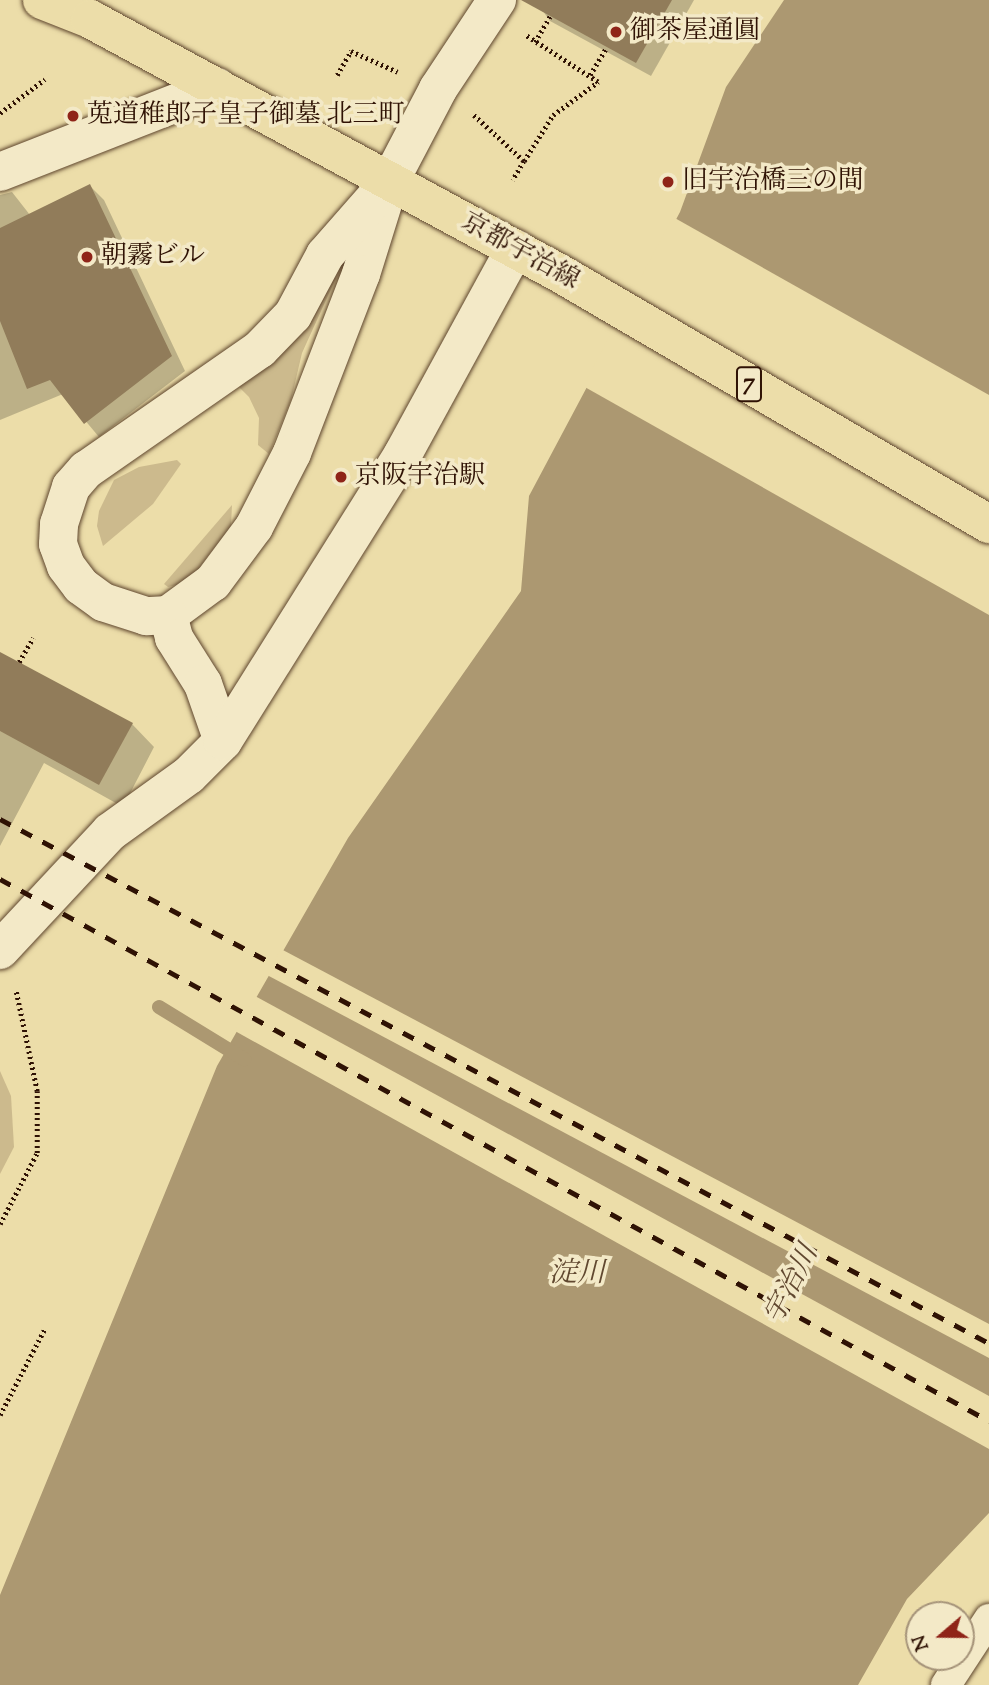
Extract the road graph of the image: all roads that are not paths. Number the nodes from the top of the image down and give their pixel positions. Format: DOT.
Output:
graph roads {
  1 [pos="42,0"];
  2 [pos="504,14"];
  3 [pos="217,87"];
  4 [pos="0,172"];
  5 [pos="390,181"];
  6 [pos="515,249"];
  7 [pos="989,523"];
  8 [pos="168,615"];
  9 [pos="223,741"];
  10 [pos="0,950"];
  11 [pos="989,1619"];
  12 [pos="946,1685"];
  1 -- 3 [label="main road, 京都宇治線 / 7"];
  2 -- 5 [label="street"];
  3 -- 4 [label="street"];
  3 -- 5 [label="main road, 京都宇治線 / 7"];
  5 -- 6 [label="main road, 京都宇治線 / 7"];
  5 -- 8 [label="street"];
  5 -- 8 [label="street"];
  6 -- 7 [label="main road, 京都宇治線 / 7"];
  6 -- 9 [label="street"];
  8 -- 9 [label="street"];
  9 -- 10 [label="street"];
  11 -- 12 [label="lane"];
}
